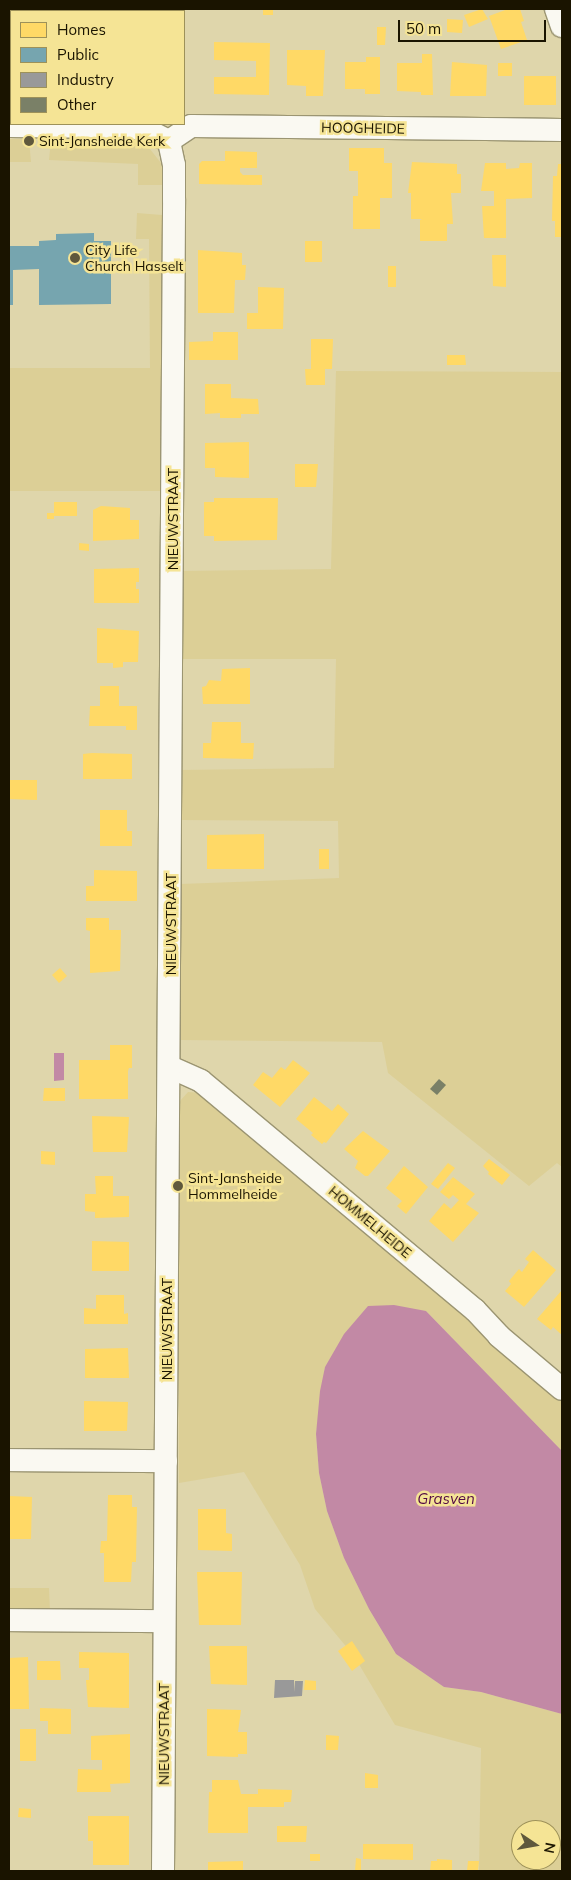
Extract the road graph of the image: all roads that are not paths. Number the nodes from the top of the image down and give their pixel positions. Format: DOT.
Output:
graph roads {
  1 [pos="556,9"];
  2 [pos="562,26"];
  3 [pos="9,126"];
  4 [pos="562,130"];
  5 [pos="169,141"];
  6 [pos="170,1066"];
  7 [pos="562,1389"];
  8 [pos="9,1460"];
  9 [pos="166,1461"];
  10 [pos="9,1620"];
  11 [pos="164,1621"];
  12 [pos="163,1871"];
  1 -- 2 [label="street"];
  3 -- 5 [label="street"];
  4 -- 5 [label="street, HOOGHEIDE"];
  5 -- 6 [label="street, NIEUWSTRAAT"];
  6 -- 7 [label="street, HOMMELHEIDE"];
  6 -- 9 [label="street, NIEUWSTRAAT"];
  8 -- 9 [label="street"];
  9 -- 11 [label="street, NIEUWSTRAAT"];
  10 -- 11 [label="street"];
  11 -- 12 [label="street, NIEUWSTRAAT"];
}
